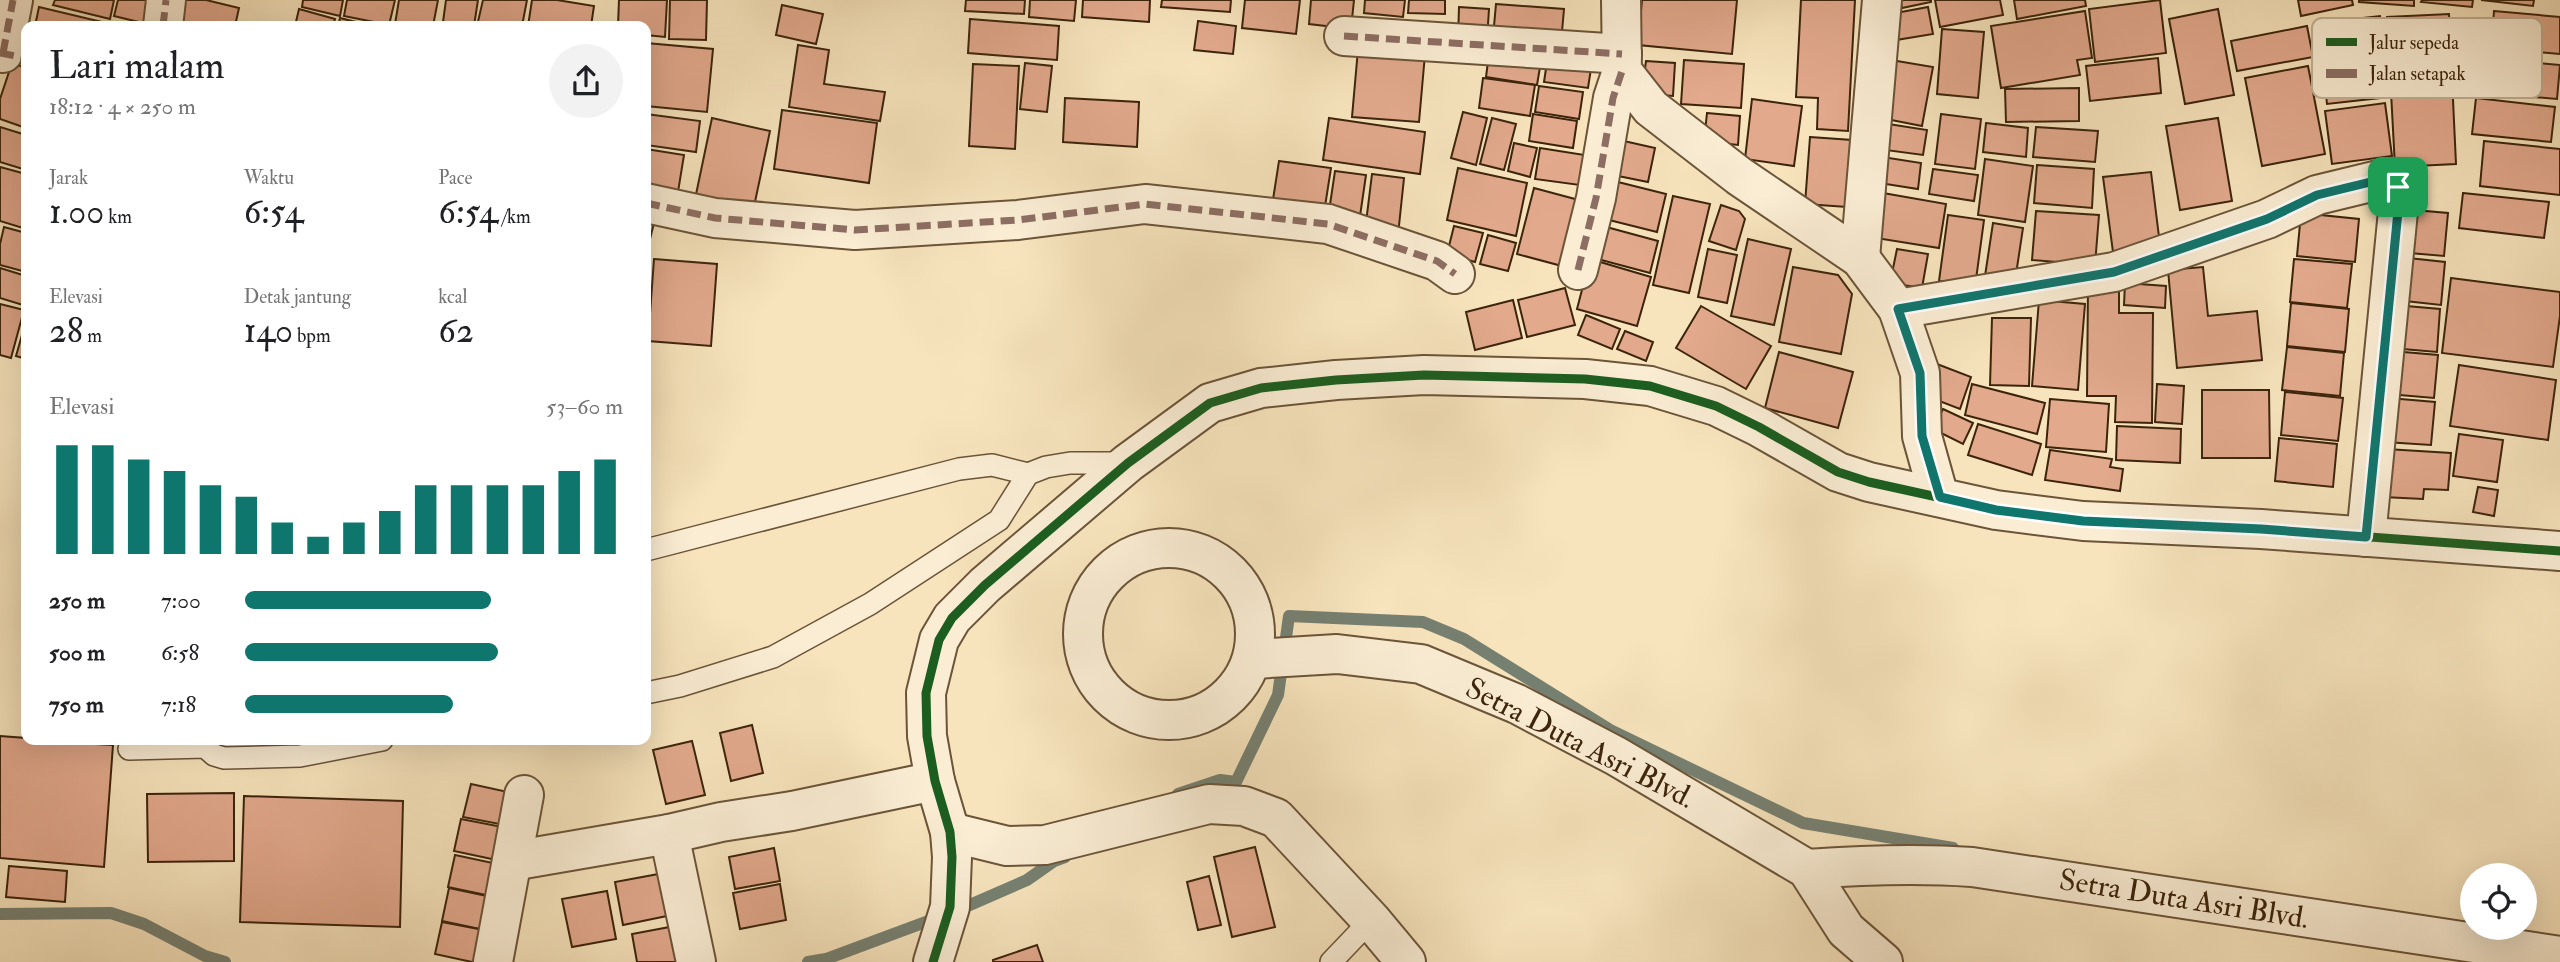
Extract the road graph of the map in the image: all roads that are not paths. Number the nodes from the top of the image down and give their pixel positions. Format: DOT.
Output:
graph roads {
  1 [pos="13,0"];
  2 [pos="166,0"];
  3 [pos="1621,0"];
  4 [pos="1882,0"];
  5 [pos="164,21"];
  6 [pos="1344,36"];
  7 [pos="10,55"];
  8 [pos="1622,62"];
  9 [pos="651,204"];
  10 [pos="1860,258"];
  11 [pos="1578,271"];
  12 [pos="1455,274"];
  13 [pos="1898,309"];
  14 [pos="1128,463"];
  15 [pos="1028,474"];
  16 [pos="1940,497"];
  17 [pos="2366,537"];
  18 [pos="651,549"];
  19 [pos="2560,551"];
  20 [pos="1255,659"];
  21 [pos="651,692"];
  22 [pos="190,745"];
  23 [pos="207,745"];
  24 [pos="356,745"];
  25 [pos="128,749"];
  26 [pos="935,781"];
  27 [pos="524,795"];
  28 [pos="950,832"];
  29 [pos="669,835"];
  30 [pos="512,861"];
  31 [pos="1807,869"];
  32 [pos="1371,920"];
  33 [pos="2560,956"];
  34 [pos="493,962"];
  35 [pos="696,962"];
  36 [pos="933,962"];
  37 [pos="1331,962"];
  38 [pos="1406,962"];
  39 [pos="1883,962"];
  1 -- 7 [label="street"];
  2 -- 5 [label="street"];
  3 -- 8 [label="street"];
  4 -- 10 [label="street"];
  6 -- 8 [label="street"];
  8 -- 10 [label="street"];
  8 -- 11 [label="street"];
  9 -- 12 [label="street"];
  10 -- 13 [label="street"];
  13 -- 16 [label="street"];
  13 -- 17 [label="street"];
  14 -- 15 [label="lane"];
  14 -- 16 [label="street"];
  14 -- 26 [label="street"];
  15 -- 18 [label="lane"];
  15 -- 21 [label="lane"];
  16 -- 17 [label="street"];
  17 -- 19 [label="street"];
  20 -- 20 [label="street"];
  20 -- 31 [label="street, Setra Duta Asri Blvd."];
  22 -- 25 [label="lane"];
  23 -- 24 [label="lane"];
  26 -- 28 [label="street"];
  26 -- 29 [label="street"];
  27 -- 30 [label="street"];
  28 -- 32 [label="street"];
  28 -- 36 [label="street"];
  29 -- 30 [label="street"];
  29 -- 35 [label="street"];
  30 -- 34 [label="street"];
  31 -- 33 [label="street, Setra Duta Asri Blvd."];
  31 -- 39 [label="street, Setra Duta Asri Blvd."];
  32 -- 37 [label="lane"];
  32 -- 38 [label="street"];
}
